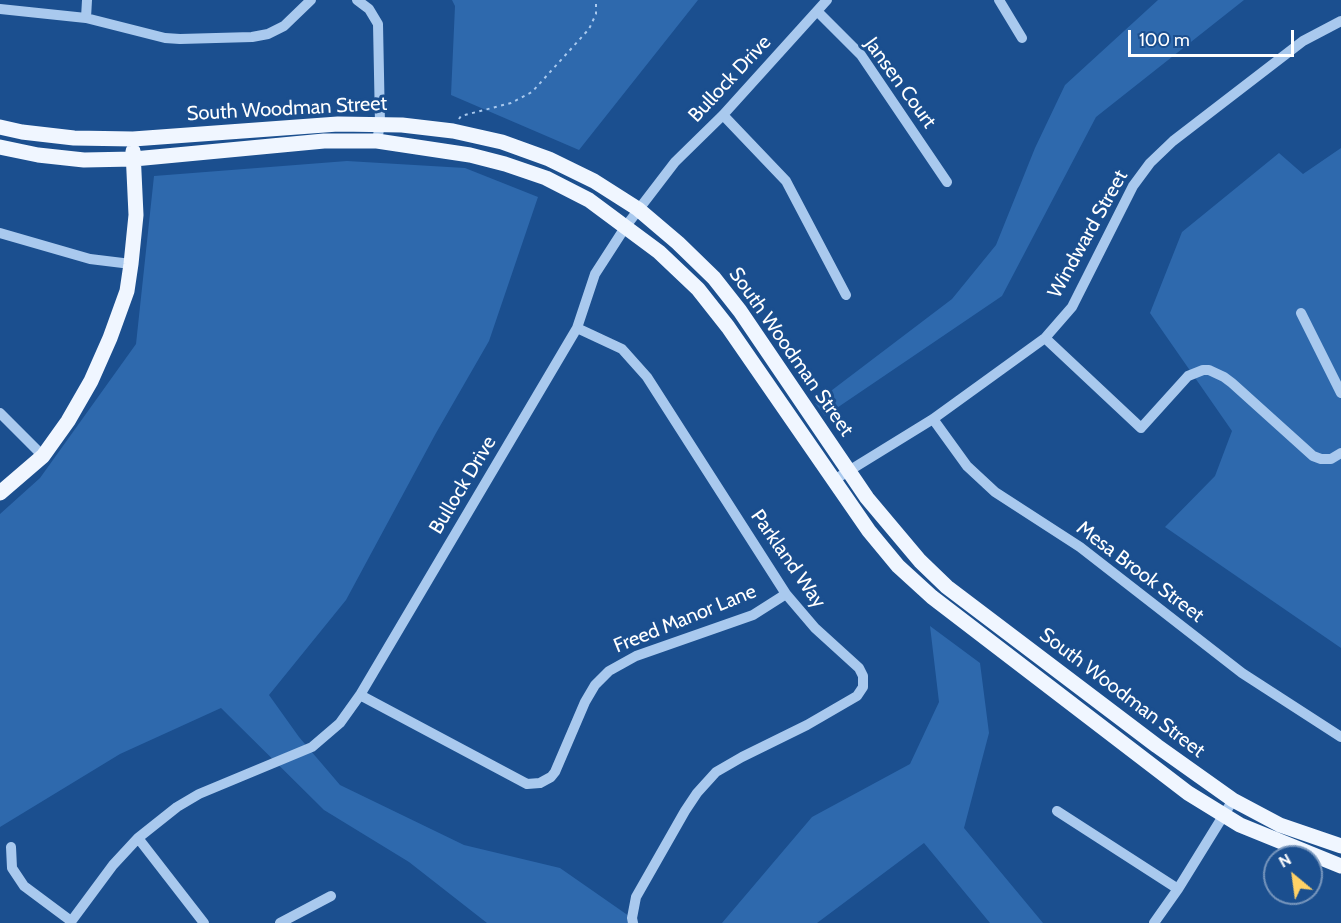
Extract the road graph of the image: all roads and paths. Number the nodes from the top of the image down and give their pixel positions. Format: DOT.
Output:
graph roads {
  1 [pos="87,0"];
  2 [pos="311,0"];
  3 [pos="357,0"];
  4 [pos="596,0"];
  5 [pos="827,0"];
  6 [pos="999,0"];
  7 [pos="0,9"];
  8 [pos="817,11"];
  9 [pos="86,18"];
  10 [pos="1341,21"];
  11 [pos="1022,38"];
  12 [pos="723,115"];
  13 [pos="380,124"];
  14 [pos="0,127"];
  15 [pos="453,131"];
  16 [pos="133,139"];
  17 [pos="377,141"];
  18 [pos="0,147"];
  19 [pos="134,159"];
  20 [pos="947,182"];
  21 [pos="638,209"];
  22 [pos="626,226"];
  23 [pos="0,233"];
  24 [pos="131,264"];
  25 [pos="846,295"];
  26 [pos="1301,313"];
  27 [pos="577,328"];
  28 [pos="1045,338"];
  29 [pos="1341,393"];
  30 [pos="0,412"];
  31 [pos="933,419"];
  32 [pos="1341,453"];
  33 [pos="43,456"];
  34 [pos="849,471"];
  35 [pos="834,480"];
  36 [pos="0,493"];
  37 [pos="786,594"];
  38 [pos="360,695"];
  39 [pos="1341,736"];
  40 [pos="1233,800"];
  41 [pos="1058,811"];
  42 [pos="1224,815"];
  43 [pos="138,838"];
  44 [pos="1341,846"];
  45 [pos="10,847"];
  46 [pos="1341,866"];
  47 [pos="1178,889"];
  48 [pos="331,896"];
  49 [pos="70,922"];
  50 [pos="204,923"];
  51 [pos="280,923"];
  52 [pos="633,923"];
  53 [pos="1154,923"];
  1 -- 9 [label="street"];
  2 -- 9 [label="street"];
  3 -- 13 [label="street"];
  4 -- 15 [label="path"];
  5 -- 8 [label="street, Bullock Drive"];
  6 -- 11 [label="street"];
  7 -- 9 [label="street"];
  8 -- 12 [label="street, Bullock Drive"];
  8 -- 20 [label="street, Jansen Court"];
  10 -- 28 [label="street, Windward Street"];
  12 -- 21 [label="street, Bullock Drive"];
  12 -- 25 [label="street"];
  13 -- 15 [label="main road, South Woodman Street"];
  13 -- 16 [label="main road, South Woodman Street"];
  13 -- 17 [label="street"];
  14 -- 16 [label="main road, South Woodman Street"];
  15 -- 21 [label="main road, South Woodman Street"];
  16 -- 19 [label="main road"];
  17 -- 19 [label="main road, South Woodman Street"];
  17 -- 22 [label="main road, South Woodman Street"];
  18 -- 19 [label="main road, South Woodman Street"];
  19 -- 24 [label="main road"];
  21 -- 22 [label="street, Bullock Drive"];
  21 -- 34 [label="main road, South Woodman Street"];
  22 -- 27 [label="street, Bullock Drive"];
  22 -- 35 [label="main road, South Woodman Street"];
  23 -- 24 [label="street"];
  24 -- 33 [label="main road"];
  26 -- 29 [label="street"];
  27 -- 37 [label="street, Parkland Way"];
  27 -- 38 [label="street, Bullock Drive"];
  28 -- 31 [label="street, Windward Street"];
  28 -- 32 [label="street"];
  30 -- 33 [label="street"];
  31 -- 34 [label="street, Windward Street"];
  31 -- 39 [label="street, Mesa Brook Street"];
  33 -- 36 [label="main road"];
  34 -- 35 [label="street, Windward Street"];
  34 -- 40 [label="main road, South Woodman Street"];
  35 -- 42 [label="main road, South Woodman Street"];
  37 -- 38 [label="street, Freed Manor Lane"];
  37 -- 52 [label="street, Parkland Way"];
  38 -- 43 [label="street, Bullock Drive"];
  40 -- 42 [label="street"];
  40 -- 44 [label="main road, South Woodman Street"];
  41 -- 47 [label="street"];
  42 -- 46 [label="main road, South Woodman Street"];
  42 -- 47 [label="street"];
  43 -- 49 [label="street, Bullock Drive"];
  43 -- 50 [label="street"];
  45 -- 49 [label="street"];
  47 -- 53 [label="street"];
  48 -- 51 [label="street"];
}
